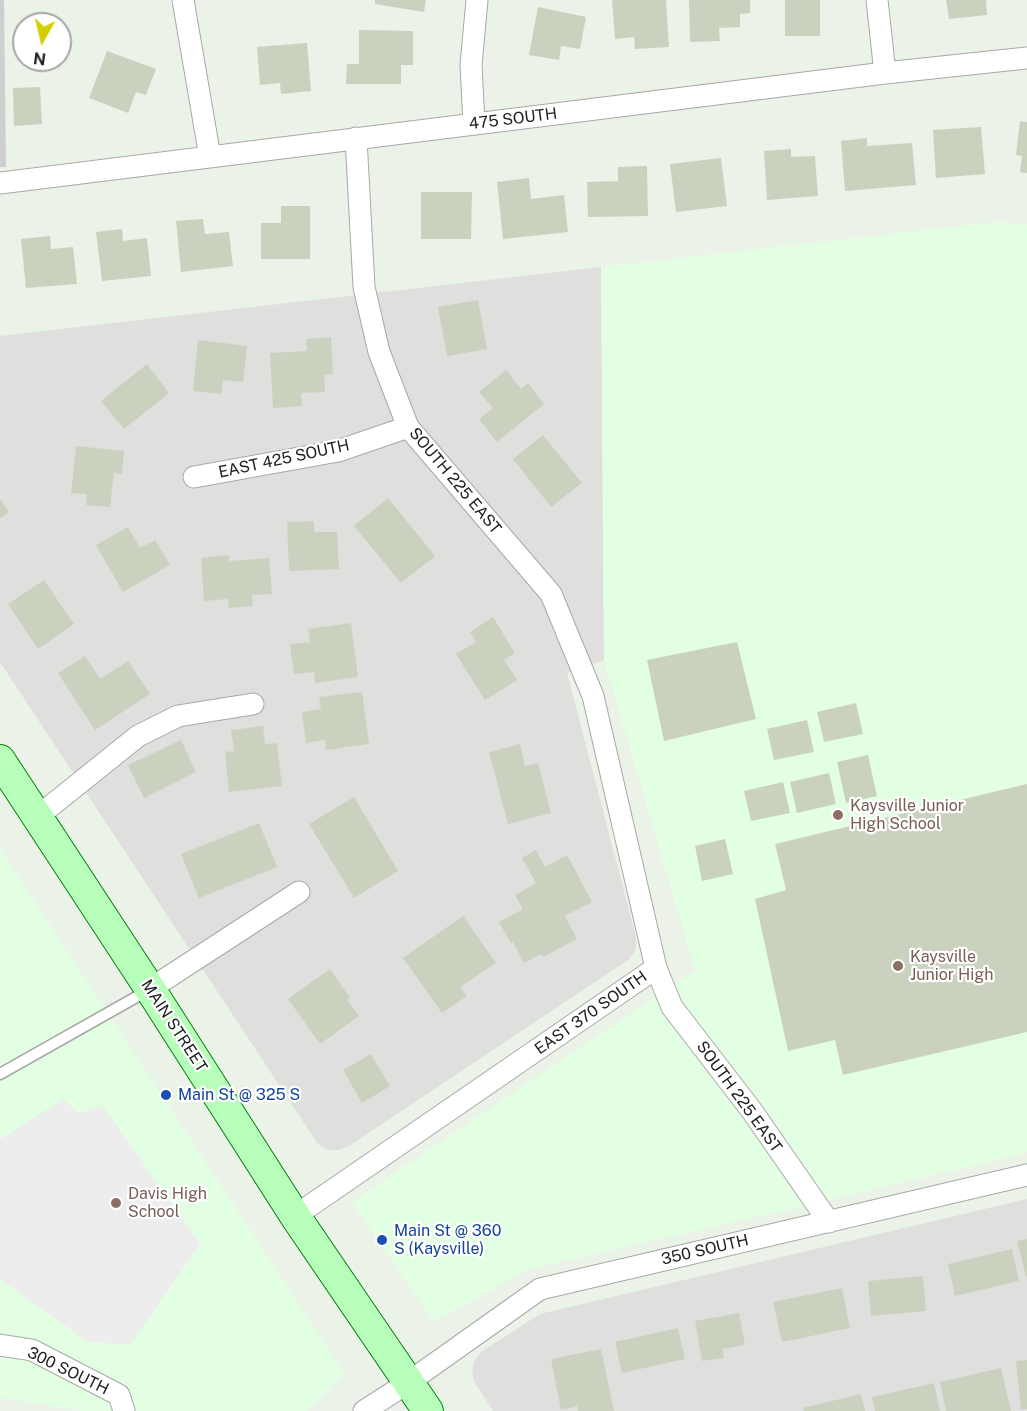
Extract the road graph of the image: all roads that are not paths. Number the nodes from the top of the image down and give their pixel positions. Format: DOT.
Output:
graph roads {
  1 [pos="183,0"];
  2 [pos="477,0"];
  3 [pos="877,0"];
  4 [pos="1027,58"];
  5 [pos="885,73"];
  6 [pos="474,124"];
  7 [pos="356,138"];
  8 [pos="210,157"];
  9 [pos="0,183"];
  10 [pos="408,427"];
  11 [pos="194,477"];
  12 [pos="593,696"];
  13 [pos="253,704"];
  14 [pos="0,760"];
  15 [pos="37,816"];
  16 [pos="299,892"];
  17 [pos="656,968"];
  18 [pos="150,989"];
  19 [pos="0,1074"];
  20 [pos="1027,1175"];
  21 [pos="295,1216"];
  22 [pos="829,1222"];
  23 [pos="0,1345"];
  24 [pos="409,1382"];
  25 [pos="124,1411"];
  26 [pos="364,1411"];
  27 [pos="428,1411"];
  1 -- 8 [label="street"];
  2 -- 6 [label="street"];
  3 -- 5 [label="street"];
  4 -- 5 [label="street, 475 SOUTH"];
  5 -- 6 [label="street, 475 SOUTH"];
  6 -- 7 [label="street, 475 SOUTH"];
  7 -- 8 [label="street, 475 SOUTH"];
  7 -- 10 [label="street, SOUTH 225 EAST"];
  8 -- 9 [label="street, 475 SOUTH"];
  10 -- 11 [label="street, EAST 425 SOUTH"];
  10 -- 12 [label="street, SOUTH 225 EAST"];
  12 -- 17 [label="street, EAST 370 SOUTH"];
  13 -- 15 [label="street"];
  14 -- 15 [label="main road, MAIN STREET"];
  15 -- 18 [label="main road, MAIN STREET"];
  16 -- 18 [label="street"];
  17 -- 21 [label="street, EAST 370 SOUTH"];
  17 -- 22 [label="street, SOUTH 225 EAST"];
  18 -- 19 [label="lane"];
  18 -- 21 [label="main road, MAIN STREET"];
  20 -- 22 [label="street, 350 SOUTH"];
  21 -- 24 [label="main road, MAIN STREET"];
  22 -- 24 [label="street, 350 SOUTH"];
  23 -- 25 [label="street, 300 SOUTH"];
  24 -- 26 [label="street, 350 SOUTH"];
  24 -- 27 [label="main road, MAIN STREET"];
}
